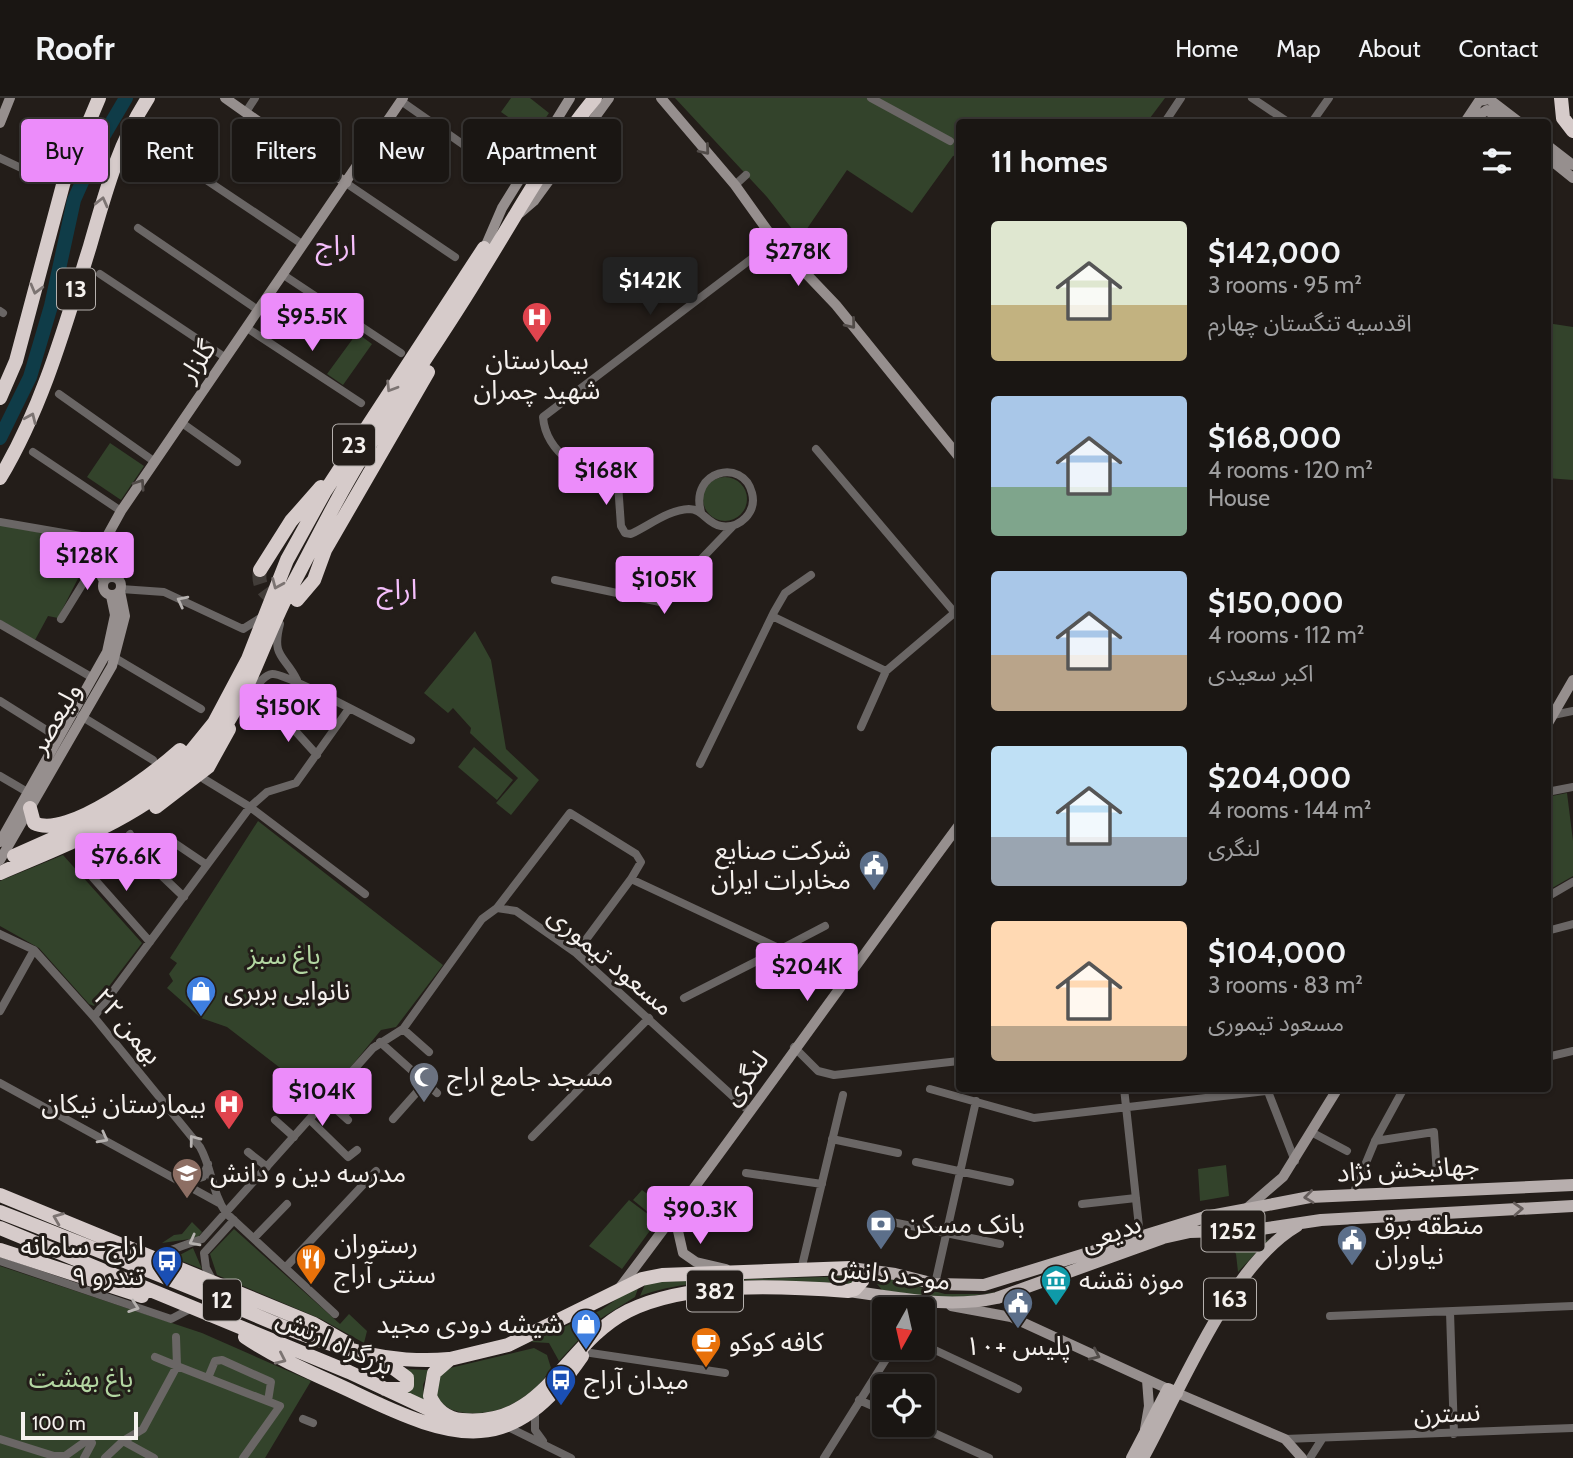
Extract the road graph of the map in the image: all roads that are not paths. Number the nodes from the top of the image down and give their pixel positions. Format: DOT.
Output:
graph roads {
  1 [pos="10,98"];
  2 [pos="100,98"];
  3 [pos="148,98"];
  4 [pos="225,98"];
  5 [pos="255,98"];
  6 [pos="608,98"];
  7 [pos="661,98"];
  8 [pos="871,98"];
  9 [pos="1181,98"];
  10 [pos="1252,98"];
  11 [pos="1329,98"];
  12 [pos="1561,98"];
  13 [pos="402,99"];
  14 [pos="582,102"];
  15 [pos="246,112"];
  16 [pos="1167,119"];
  17 [pos="1284,119"];
  18 [pos="1314,119"];
  19 [pos="1468,119"];
  20 [pos="1471,119"];
  21 [pos="1499,119"];
  22 [pos="1515,119"];
  23 [pos="0,123"];
  24 [pos="1573,131"];
  25 [pos="950,141"];
  26 [pos="463,143"];
  27 [pos="1551,148"];
  28 [pos="0,158"];
  29 [pos="1551,160"];
  30 [pos="1573,165"];
  31 [pos="21,168"];
  32 [pos="746,174"];
  33 [pos="1573,178"];
  34 [pos="209,182"];
  35 [pos="346,183"];
  36 [pos="735,185"];
  37 [pos="510,221"];
  38 [pos="138,228"];
  39 [pos="775,241"];
  40 [pos="302,244"];
  41 [pos="455,257"];
  42 [pos="482,271"];
  43 [pos="100,274"];
  44 [pos="282,274"];
  45 [pos="258,310"];
  46 [pos="247,328"];
  47 [pos="401,353"];
  48 [pos="226,358"];
  49 [pos="59,394"];
  50 [pos="0,398"];
  51 [pos="361,403"];
  52 [pos="182,423"];
  53 [pos="816,449"];
  54 [pos="33,452"];
  55 [pos="956,453"];
  56 [pos="155,461"];
  57 [pos="237,462"];
  58 [pos="339,469"];
  59 [pos="0,478"];
  60 [pos="121,511"];
  61 [pos="701,512"];
  62 [pos="0,522"];
  63 [pos="733,526"];
  64 [pos="104,540"];
  65 [pos="95,564"];
  66 [pos="260,570"];
  67 [pos="811,575"];
  68 [pos="555,580"];
  69 [pos="292,585"];
  70 [pos="117,592"];
  71 [pos="297,600"];
  72 [pos="956,610"];
  73 [pos="956,612"];
  74 [pos="264,615"];
  75 [pos="772,617"];
  76 [pos="61,620"];
  77 [pos="0,624"];
  78 [pos="116,658"];
  79 [pos="886,671"];
  80 [pos="93,678"];
  81 [pos="297,680"];
  82 [pos="1573,680"];
  83 [pos="0,701"];
  84 [pos="201,709"];
  85 [pos="348,710"];
  86 [pos="235,711"];
  87 [pos="1573,711"];
  88 [pos="279,713"];
  89 [pos="81,716"];
  90 [pos="1551,718"];
  91 [pos="1551,720"];
  92 [pos="214,723"];
  93 [pos="861,727"];
  94 [pos="60,738"];
  95 [pos="411,740"];
  96 [pos="317,755"];
  97 [pos="153,760"];
  98 [pos="700,764"];
  99 [pos="0,776"];
  100 [pos="204,779"];
  101 [pos="1573,787"];
  102 [pos="1551,791"];
  103 [pos="151,794"];
  104 [pos="29,801"];
  105 [pos="250,807"];
  106 [pos="956,829"];
  107 [pos="130,834"];
  108 [pos="0,842"];
  109 [pos="176,844"];
  110 [pos="0,861"];
  111 [pos="80,863"];
  112 [pos="207,865"];
  113 [pos="0,873"];
  114 [pos="631,879"];
  115 [pos="0,880"];
  116 [pos="1573,882"];
  117 [pos="365,894"];
  118 [pos="1551,895"];
  119 [pos="184,897"];
  120 [pos="496,908"];
  121 [pos="1573,924"];
  122 [pos="825,926"];
  123 [pos="1551,930"];
  124 [pos="0,934"];
  125 [pos="150,942"];
  126 [pos="781,949"];
  127 [pos="34,950"];
  128 [pos="576,953"];
  129 [pos="684,998"];
  130 [pos="1,1008"];
  131 [pos="94,1017"];
  132 [pos="649,1018"];
  133 [pos="403,1029"];
  134 [pos="380,1042"];
  135 [pos="794,1048"];
  136 [pos="1573,1051"];
  137 [pos="429,1052"];
  138 [pos="1551,1056"];
  139 [pos="956,1061"];
  140 [pos="0,1083"];
  141 [pos="425,1083"];
  142 [pos="930,1089"];
  143 [pos="1124,1092"];
  144 [pos="1250,1092"];
  145 [pos="1268,1092"];
  146 [pos="1336,1092"];
  147 [pos="1402,1092"];
  148 [pos="437,1093"];
  149 [pos="362,1094"];
  150 [pos="843,1095"];
  151 [pos="327,1101"];
  152 [pos="976,1101"];
  153 [pos="1126,1107"];
  154 [pos="748,1111"];
  155 [pos="393,1119"];
  156 [pos="275,1120"];
  157 [pos="310,1120"];
  158 [pos="1312,1133"];
  159 [pos="294,1137"];
  160 [pos="532,1138"];
  161 [pos="832,1139"];
  162 [pos="1375,1141"];
  163 [pos="358,1150"];
  164 [pos="1347,1151"];
  165 [pos="248,1152"];
  166 [pos="898,1153"];
  167 [pos="208,1160"];
  168 [pos="1295,1161"];
  169 [pos="916,1162"];
  170 [pos="267,1167"];
  171 [pos="376,1171"];
  172 [pos="960,1171"];
  173 [pos="746,1173"];
  174 [pos="1437,1174"];
  175 [pos="186,1182"];
  176 [pos="1010,1182"];
  177 [pos="822,1184"];
  178 [pos="1569,1185"];
  179 [pos="1353,1194"];
  180 [pos="0,1195"];
  181 [pos="1136,1198"];
  182 [pos="219,1203"];
  183 [pos="684,1203"];
  184 [pos="287,1204"];
  185 [pos="1082,1204"];
  186 [pos="1569,1207"];
  187 [pos="1247,1208"];
  188 [pos="0,1212"];
  189 [pos="226,1213"];
  190 [pos="234,1220"];
  191 [pos="887,1221"];
  192 [pos="1303,1222"];
  193 [pos="0,1228"];
  194 [pos="947,1233"];
  195 [pos="1140,1237"];
  196 [pos="108,1238"];
  197 [pos="254,1238"];
  198 [pos="1000,1244"];
  199 [pos="0,1250"];
  200 [pos="154,1256"];
  201 [pos="0,1261"];
  202 [pos="126,1261"];
  203 [pos="286,1266"];
  204 [pos="851,1268"];
  205 [pos="801,1270"];
  206 [pos="735,1271"];
  207 [pos="882,1272"];
  208 [pos="212,1281"];
  209 [pos="995,1283"];
  210 [pos="935,1284"];
  211 [pos="618,1290"];
  212 [pos="848,1291"];
  213 [pos="884,1295"];
  214 [pos="891,1297"];
  215 [pos="935,1304"];
  216 [pos="938,1304"];
  217 [pos="1573,1306"];
  218 [pos="192,1308"];
  219 [pos="1450,1312"];
  220 [pos="335,1314"];
  221 [pos="1330,1316"];
  222 [pos="224,1321"];
  223 [pos="177,1337"];
  224 [pos="592,1337"];
  225 [pos="935,1350"];
  226 [pos="584,1352"];
  227 [pos="155,1356"];
  228 [pos="373,1356"];
  229 [pos="450,1359"];
  230 [pos="885,1360"];
  231 [pos="177,1366"];
  232 [pos="725,1373"];
  233 [pos="208,1378"];
  234 [pos="1147,1380"];
  235 [pos="1018,1389"];
  236 [pos="383,1390"];
  237 [pos="1173,1391"];
  238 [pos="859,1400"];
  239 [pos="268,1401"];
  240 [pos="872,1406"];
  241 [pos="535,1414"];
  242 [pos="303,1419"];
  243 [pos="456,1419"];
  244 [pos="313,1423"];
  245 [pos="510,1429"];
  246 [pos="1573,1429"];
  247 [pos="935,1434"];
  248 [pos="1454,1434"];
  249 [pos="1149,1436"];
  250 [pos="0,1439"];
  251 [pos="1285,1439"];
  252 [pos="1322,1439"];
  253 [pos="123,1441"];
  254 [pos="545,1443"];
  255 [pos="84,1458"];
  256 [pos="104,1458"];
  257 [pos="154,1458"];
  258 [pos="243,1458"];
  259 [pos="572,1458"];
  260 [pos="824,1458"];
  261 [pos="989,1458"];
  262 [pos="1126,1458"];
  263 [pos="1132,1458"];
  264 [pos="1143,1458"];
  265 [pos="1149,1458"];
  266 [pos="1302,1458"];
  267 [pos="1310,1458"];
  1 -- 23 [label="main road"];
  2 -- 50 [label="highway, 13, one-way"];
  59 -- 3 [label="highway, 13, one-way"];
  4 -- 15 [label="main road"];
  5 -- 15 [label="street"];
  6 -- 37 [label="main road"];
  7 -- 36 [label="main road, one-way"];
  8 -- 25 [label="street"];
  9 -- 16 [label="street"];
  10 -- 17 [label="street"];
  11 -- 18 [label="street"];
  12 -- 24 [label="highway"];
  13 -- 26 [label="street"];
  13 -- 35 [label="main road, گلزار"];
  14 -- 37 [label="highway, 23"];
  14 -- 58 [label="highway, 23, one-way"];
  15 -- 35 [label="main road"];
  19 -- 22 [label="main road"];
  20 -- 21 [label="main road"];
  27 -- 30 [label="main road"];
  28 -- 31 [label="street"];
  29 -- 33 [label="main road"];
  32 -- 36 [label="street"];
  34 -- 40 [label="street"];
  35 -- 40 [label="main road, گلزار"];
  35 -- 41 [label="street"];
  36 -- 39 [label="main road"];
  37 -- 42 [label="highway, 23"];
  38 -- 45 [label="street"];
  39 -- 55 [label="main road, one-way"];
  39 -- 61 [label="street"];
  40 -- 44 [label="main road, گلزار"];
  42 -- 69 [label="highway, 23"];
  42 -- 71 [label="highway"];
  43 -- 48 [label="street"];
  44 -- 45 [label="main road, گلزار"];
  44 -- 47 [label="street"];
  45 -- 46 [label="main road, گلزار"];
  46 -- 48 [label="main road, گلزار"];
  46 -- 51 [label="street"];
  48 -- 52 [label="main road, گلزار"];
  49 -- 56 [label="street"];
  52 -- 56 [label="main road, گلزار"];
  52 -- 57 [label="street"];
  53 -- 72 [label="street"];
  54 -- 60 [label="street"];
  60 -- 56 [label="main road, گلزار, one-way"];
  58 -- 66 [label="highway"];
  58 -- 74 [label="highway, 23, one-way"];
  60 -- 64 [label="main road, گلزار"];
  61 -- 63 [label="street"];
  61 -- 63 [label="street"];
  62 -- 64 [label="street"];
  63 -- 68 [label="street"];
  64 -- 65 [label="main road, گلزار"];
  65 -- 70 [label="main road"];
  65 -- 76 [label="street, گلزار"];
  67 -- 75 [label="street"];
  69 -- 81 [label="street"];
  69 -- 86 [label="highway, 23"];
  74 -- 70 [label="street, one-way"];
  70 -- 78 [label="main road, ولیعصر"];
  70 -- 80 [label="main road, ولیعصر"];
  73 -- 79 [label="street"];
  74 -- 92 [label="highway, 23"];
  75 -- 79 [label="street"];
  75 -- 98 [label="street"];
  77 -- 80 [label="street"];
  78 -- 84 [label="street"];
  78 -- 89 [label="main road, ولیعصر"];
  79 -- 93 [label="street"];
  80 -- 94 [label="main road, ولیعصر"];
  81 -- 85 [label="street"];
  81 -- 86 [label="street"];
  82 -- 90 [label="main road"];
  83 -- 94 [label="street"];
  85 -- 95 [label="street"];
  85 -- 96 [label="street"];
  86 -- 103 [label="highway, 23"];
  86 -- 115 [label="highway"];
  87 -- 91 [label="street"];
  88 -- 96 [label="street"];
  89 -- 97 [label="street"];
  89 -- 104 [label="main road, ولیعصر"];
  92 -- 103 [label="highway, 23"];
  92 -- 104 [label="highway"];
  94 -- 104 [label="main road, ولیعصر"];
  96 -- 105 [label="street"];
  99 -- 104 [label="street"];
  100 -- 105 [label="street"];
  101 -- 102 [label="street"];
  103 -- 110 [label="highway, 23"];
  103 -- 113 [label="highway, 23"];
  104 -- 108 [label="main road, ولیعصر"];
  104 -- 110 [label="main road, ولیعصر"];
  105 -- 112 [label="street"];
  105 -- 117 [label="street"];
  106 -- 135 [label="main road, لنگری"];
  107 -- 119 [label="street"];
  109 -- 112 [label="street"];
  111 -- 125 [label="street"];
  112 -- 119 [label="street"];
  114 -- 120 [label="street"];
  114 -- 126 [label="street"];
  114 -- 128 [label="street"];
  116 -- 118 [label="street"];
  119 -- 125 [label="street"];
  120 -- 128 [label="street, مسعود تیموری"];
  120 -- 133 [label="street"];
  121 -- 123 [label="street"];
  122 -- 126 [label="street"];
  124 -- 127 [label="street, ۲۲ بهمن"];
  125 -- 131 [label="street"];
  126 -- 129 [label="street"];
  127 -- 130 [label="street"];
  127 -- 131 [label="street, ۲۲ بهمن"];
  128 -- 132 [label="street, مسعود تیموری"];
  167 -- 131 [label="street, ۲۲ بهمن, one-way"];
  132 -- 154 [label="street, مسعود تیموری"];
  132 -- 160 [label="street"];
  133 -- 134 [label="street"];
  133 -- 137 [label="street"];
  134 -- 141 [label="street"];
  134 -- 151 [label="street"];
  135 -- 139 [label="street"];
  135 -- 154 [label="main road, لنگری"];
  136 -- 138 [label="street"];
  140 -- 175 [label="street, one-way"];
  141 -- 148 [label="street"];
  141 -- 155 [label="street"];
  142 -- 152 [label="street"];
  143 -- 153 [label="street"];
  144 -- 153 [label="street"];
  145 -- 168 [label="street"];
  146 -- 158 [label="main road"];
  147 -- 162 [label="street"];
  149 -- 151 [label="street"];
  150 -- 161 [label="street"];
  151 -- 157 [label="street"];
  152 -- 153 [label="street"];
  152 -- 172 [label="street"];
  153 -- 181 [label="street"];
  154 -- 183 [label="main road, لنگری"];
  156 -- 159 [label="street"];
  157 -- 159 [label="street"];
  157 -- 163 [label="street"];
  158 -- 164 [label="street"];
  158 -- 168 [label="main road"];
  159 -- 170 [label="street"];
  161 -- 166 [label="street"];
  161 -- 177 [label="street"];
  162 -- 174 [label="street"];
  162 -- 179 [label="street"];
  165 -- 170 [label="street"];
  167 -- 175 [label="street"];
  167 -- 182 [label="street, ۲۲ بهمن"];
  168 -- 187 [label="main road"];
  169 -- 172 [label="street"];
  170 -- 189 [label="street"];
  171 -- 203 [label="street"];
  172 -- 176 [label="street"];
  172 -- 194 [label="street"];
  173 -- 177 [label="street"];
  175 -- 182 [label="street"];
  177 -- 205 [label="street"];
  178 -- 179 [label="main road, جهانبخش نژاد"];
  178 -- 186 [label="main road"];
  179 -- 187 [label="main road, جهانبخش نژاد, one-way"];
  196 -- 180 [label="highway, one-way"];
  181 -- 185 [label="street"];
  181 -- 195 [label="street"];
  182 -- 189 [label="street"];
  183 -- 206 [label="main road"];
  183 -- 211 [label="main road, لنگری"];
  184 -- 197 [label="street"];
  192 -- 186 [label="main road, جهانبخش نژاد, one-way"];
  187 -- 195 [label="main road, بدیعی / 1252"];
  188 -- 202 [label="highway, بزرگراه ارتش / 12"];
  189 -- 190 [label="street"];
  189 -- 200 [label="street, one-way"];
  190 -- 197 [label="street"];
  190 -- 208 [label="street"];
  191 -- 194 [label="street"];
  192 -- 216 [label="main road, بدیعی / 1252"];
  192 -- 237 [label="main road, 163"];
  193 -- 218 [label="highway, بزرگراه ارتش / 12"];
  194 -- 198 [label="street"];
  194 -- 210 [label="street"];
  195 -- 209 [label="main road, بدیعی / 1252"];
  196 -- 200 [label="highway"];
  196 -- 202 [label="highway"];
  197 -- 203 [label="street"];
  199 -- 218 [label="highway"];
  200 -- 202 [label="highway"];
  200 -- 208 [label="highway"];
  201 -- 218 [label="street, one-way"];
  202 -- 228 [label="highway, بزرگراه ارتش / 12"];
  203 -- 220 [label="street"];
  204 -- 205 [label="highway, موحد دانش / 382"];
  204 -- 207 [label="main road, موحد دانش / 382"];
  204 -- 212 [label="highway"];
  205 -- 206 [label="highway, موحد دانش / 382"];
  206 -- 211 [label="highway, موحد دانش / 382"];
  207 -- 210 [label="main road, موحد دانش / 382"];
  207 -- 213 [label="main road"];
  208 -- 228 [label="highway"];
  209 -- 210 [label="main road, موحد دانش / 382"];
  211 -- 229 [label="highway, بزرگراه ارتش / 382"];
  212 -- 213 [label="main road, موحد دانش / 382"];
  212 -- 224 [label="highway, موحد دانش / 382"];
  213 -- 214 [label="main road, موحد دانش / 382"];
  215 -- 216 [label="main road, موحد دانش / 382"];
  216 -- 234 [label="main road, موحد دانش / 382, one-way"];
  217 -- 219 [label="street"];
  218 -- 222 [label="highway, بزرگراه ارتش / 12"];
  219 -- 221 [label="street"];
  219 -- 248 [label="street"];
  222 -- 236 [label="highway, بزرگراه ارتش / 12"];
  222 -- 245 [label="highway, one-way"];
  223 -- 231 [label="street"];
  224 -- 226 [label="highway"];
  224 -- 243 [label="highway, بزرگراه ارتش / 382"];
  225 -- 235 [label="street"];
  226 -- 232 [label="street"];
  226 -- 241 [label="highway"];
  227 -- 231 [label="street"];
  228 -- 229 [label="highway, بزرگراه ارتش / 12"];
  228 -- 236 [label="highway"];
  229 -- 243 [label="highway"];
  230 -- 238 [label="street"];
  231 -- 233 [label="street"];
  231 -- 253 [label="street"];
  233 -- 239 [label="street"];
  233 -- 239 [label="street"];
  234 -- 237 [label="main road, موحد دانش / 382"];
  234 -- 249 [label="main road"];
  236 -- 243 [label="highway, بزرگراه ارتش / 12"];
  237 -- 249 [label="main road, 163"];
  237 -- 251 [label="main road, 382"];
  238 -- 240 [label="street"];
  238 -- 260 [label="street"];
  239 -- 258 [label="street"];
  241 -- 245 [label="highway"];
  241 -- 254 [label="street"];
  242 -- 244 [label="street"];
  245 -- 254 [label="street"];
  246 -- 248 [label="street, نسترن"];
  247 -- 261 [label="street"];
  248 -- 252 [label="street, نسترن"];
  249 -- 262 [label="main road"];
  249 -- 263 [label="main road, 163"];
  249 -- 264 [label="main road, 163"];
  249 -- 265 [label="main road"];
  250 -- 255 [label="street"];
  251 -- 252 [label="street, نسترن"];
  251 -- 266 [label="main road, 382"];
  252 -- 267 [label="street"];
  253 -- 256 [label="street"];
  253 -- 257 [label="street"];
  254 -- 259 [label="street"];
}
